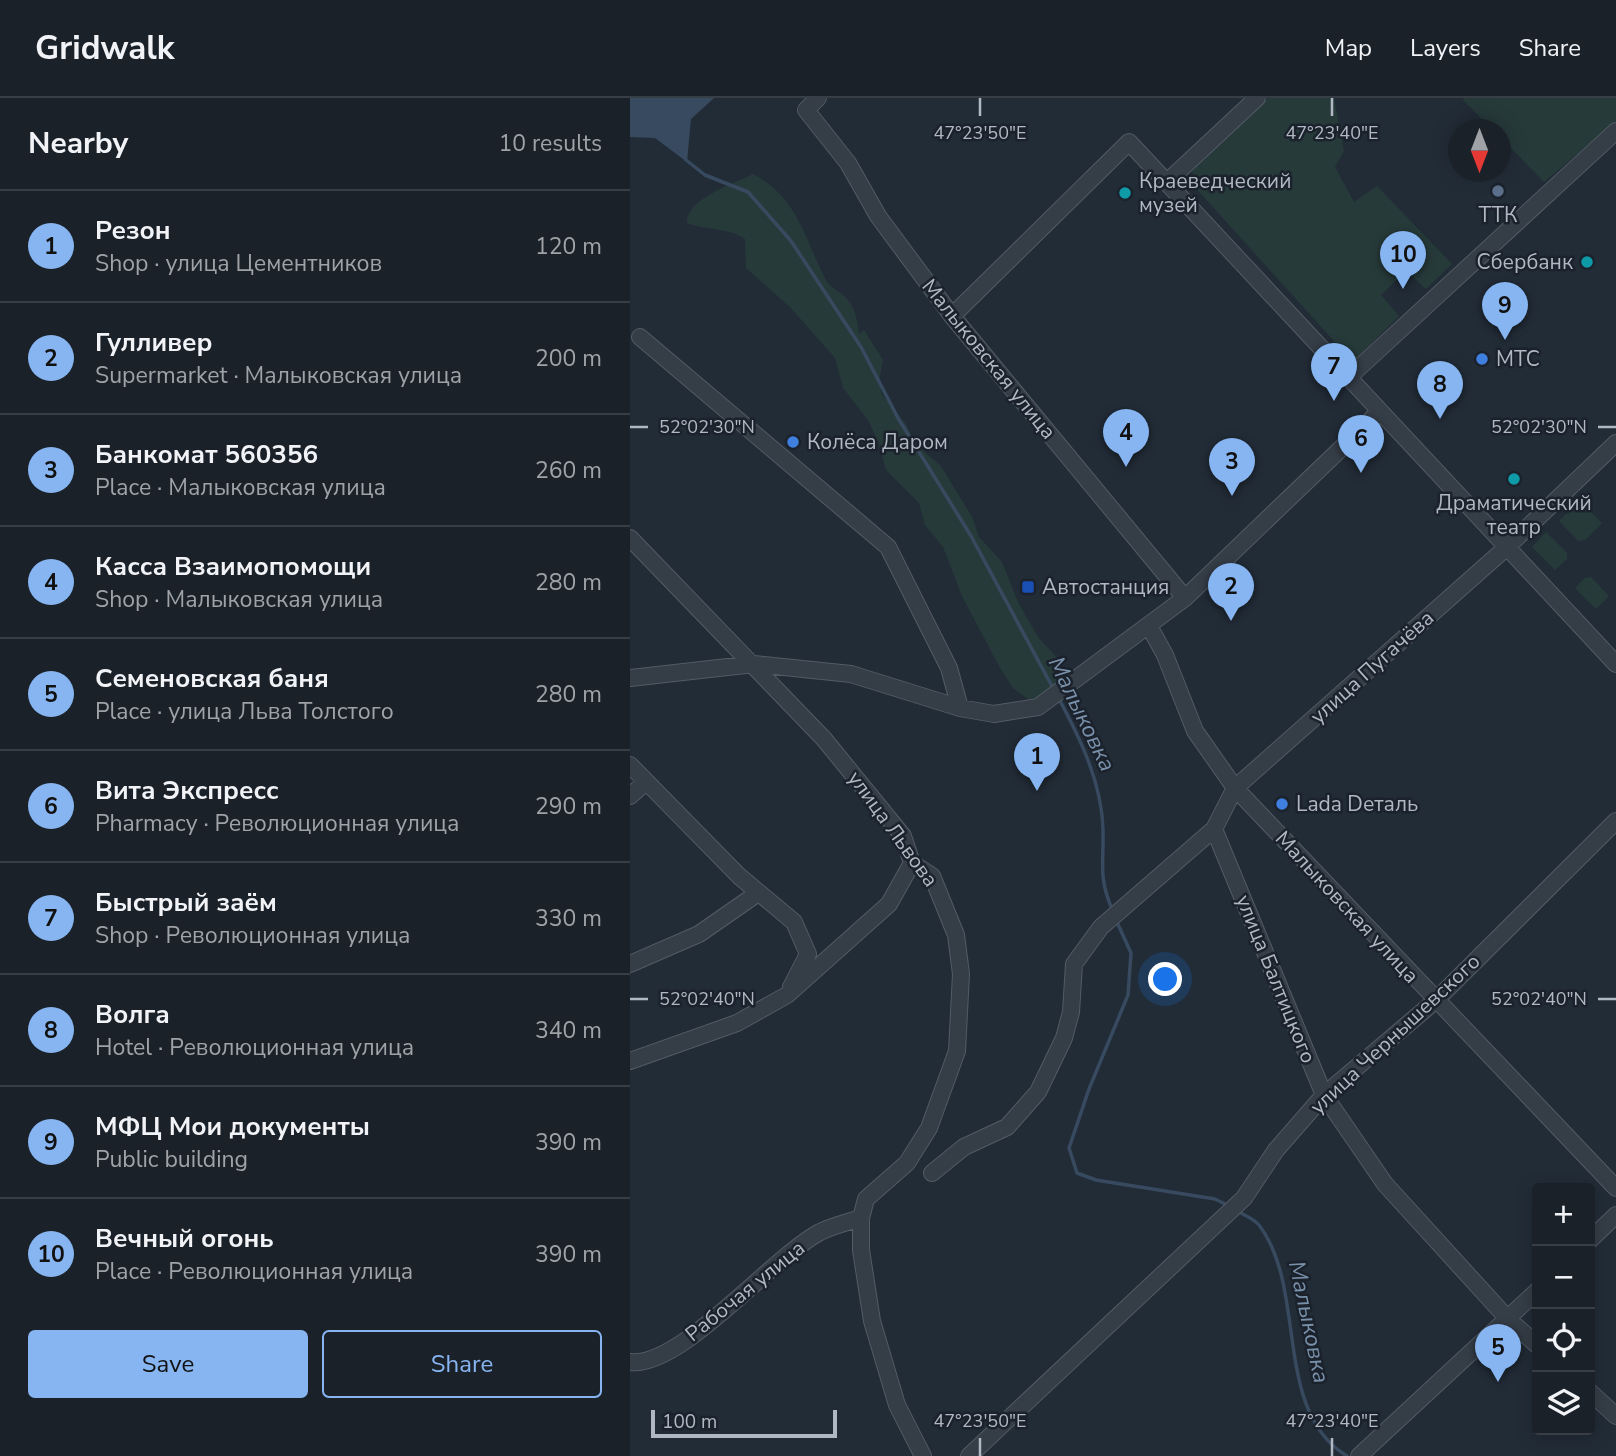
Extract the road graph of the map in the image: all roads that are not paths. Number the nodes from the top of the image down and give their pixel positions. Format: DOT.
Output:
graph roads {
  1 [pos="818,98"];
  2 [pos="1257,98"];
  3 [pos="1616,131"];
  4 [pos="1167,182"];
  5 [pos="952,316"];
  6 [pos="640,337"];
  7 [pos="1350,376"];
  8 [pos="1379,412"];
  9 [pos="1616,443"];
  10 [pos="630,538"];
  11 [pos="1507,547"];
  12 [pos="1185,598"];
  13 [pos="1149,626"];
  14 [pos="754,664"];
  15 [pos="1616,664"];
  16 [pos="630,678"];
  17 [pos="960,708"];
  18 [pos="630,765"];
  19 [pos="646,782"];
  20 [pos="1235,788"];
  21 [pos="630,796"];
  22 [pos="1616,821"];
  23 [pos="1214,829"];
  24 [pos="912,863"];
  25 [pos="758,893"];
  26 [pos="630,964"];
  27 [pos="787,995"];
  28 [pos="1435,1001"];
  29 [pos="630,1061"];
  30 [pos="1324,1095"];
  31 [pos="932,1173"];
  32 [pos="1616,1188"];
  33 [pos="1616,1215"];
  34 [pos="861,1218"];
  35 [pos="1595,1235"];
  36 [pos="1532,1296"];
  37 [pos="1508,1319"];
  38 [pos="1532,1341"];
  39 [pos="630,1362"];
  40 [pos="1595,1397"];
  41 [pos="1616,1416"];
  42 [pos="923,1456"];
  43 [pos="968,1456"];
  44 [pos="1360,1456"];
  1 -- 5 [label="street, Малыковская улица"];
  2 -- 4 [label="street"];
  3 -- 7 [label="street"];
  4 -- 5 [label="street"];
  4 -- 7 [label="street"];
  5 -- 12 [label="street, Малыковская улица"];
  6 -- 17 [label="street"];
  7 -- 8 [label="street"];
  8 -- 11 [label="street"];
  8 -- 12 [label="street"];
  9 -- 11 [label="street, улица Пугачёва"];
  10 -- 14 [label="street, улица Львова"];
  11 -- 15 [label="street"];
  11 -- 20 [label="street, улица Пугачёва"];
  12 -- 13 [label="street"];
  13 -- 17 [label="street"];
  13 -- 20 [label="street, Малыковская улица"];
  14 -- 16 [label="street"];
  14 -- 17 [label="street"];
  14 -- 24 [label="street, улица Львова"];
  18 -- 19 [label="street"];
  19 -- 21 [label="street"];
  19 -- 25 [label="street"];
  20 -- 23 [label="street, улица Пугачёва"];
  20 -- 28 [label="street, Малыковская улица"];
  22 -- 28 [label="street, улица Чернышевского"];
  23 -- 30 [label="street, улица Балтицкого"];
  23 -- 31 [label="street, улица Пугачёва"];
  24 -- 27 [label="street"];
  24 -- 34 [label="street, улица Львова"];
  25 -- 26 [label="street"];
  25 -- 27 [label="street"];
  27 -- 29 [label="street"];
  28 -- 30 [label="street, улица Чернышевского"];
  28 -- 32 [label="street, Малыковская улица"];
  30 -- 37 [label="street, улица Балтицкого"];
  30 -- 43 [label="street, улица Чернышевского"];
  33 -- 35 [label="street"];
  34 -- 39 [label="street, Рабочая улица"];
  34 -- 42 [label="street"];
  36 -- 37 [label="street"];
  37 -- 38 [label="street, улица Балтицкого"];
  37 -- 44 [label="street"];
  40 -- 41 [label="street"];
}
